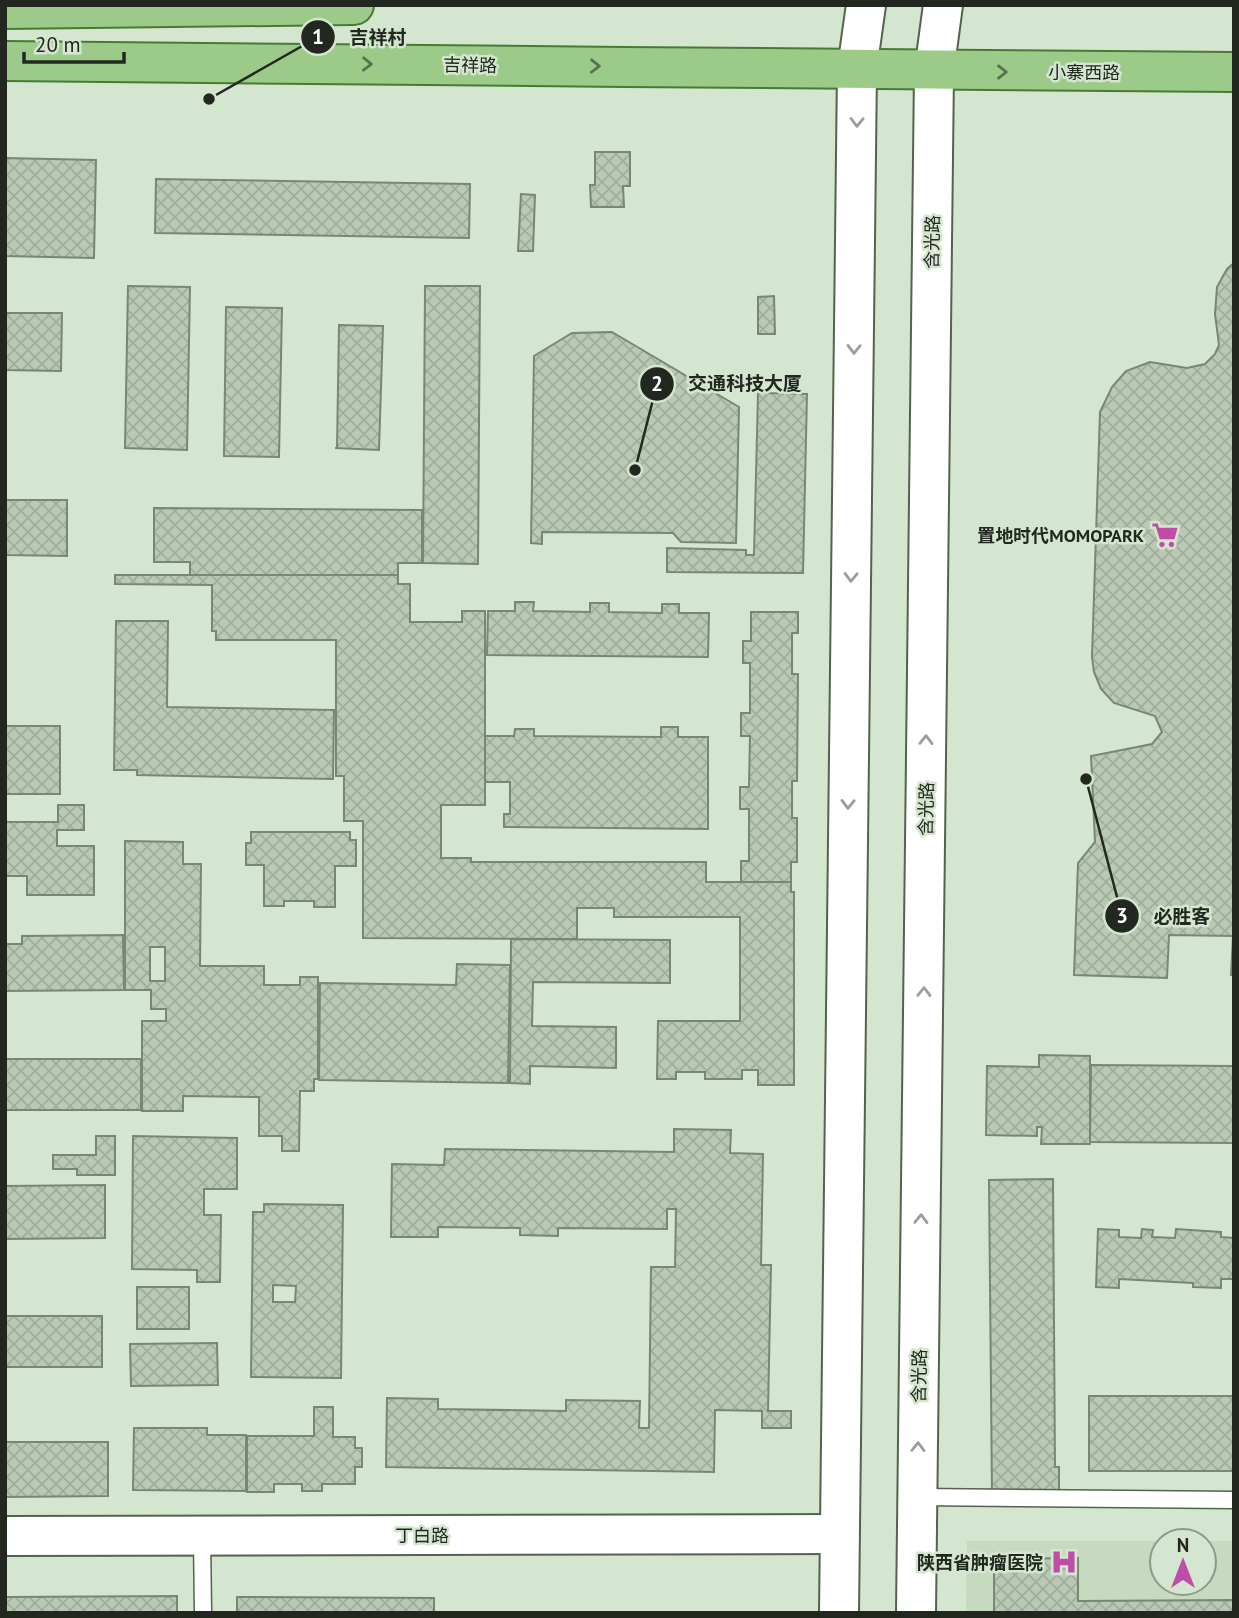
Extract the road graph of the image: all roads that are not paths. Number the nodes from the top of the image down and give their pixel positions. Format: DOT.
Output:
graph roads {
  1 [pos="354,5"];
  2 [pos="866,5"];
  3 [pos="943,5"];
  4 [pos="5,9"];
  5 [pos="5,61"];
  6 [pos="857,69"];
  7 [pos="934,72"];
  8 [pos="1234,72"];
  9 [pos="918,1497"];
  10 [pos="1234,1500"];
  11 [pos="839,1534"];
  12 [pos="5,1536"];
  13 [pos="202,1536"];
  14 [pos="203,1613"];
  15 [pos="839,1613"];
  16 [pos="916,1613"];
  1 -- 4 [label="main road"];
  2 -- 6 [label="main road"];
  3 -- 7 [label="main road, 含光路"];
  5 -- 6 [label="main road, 吉祥路, one-way"];
  6 -- 7 [label="main road, 吉祥路"];
  6 -- 11 [label="main road, one-way"];
  7 -- 8 [label="main road, 小寨西路, one-way"];
  9 -- 7 [label="main road, 含光路, one-way"];
  9 -- 10 [label="lane"];
  9 -- 16 [label="main road, 含光路"];
  11 -- 13 [label="main road, 丁白路"];
  11 -- 15 [label="main road"];
  12 -- 13 [label="main road, 丁白路"];
  13 -- 14 [label="lane"];
}
